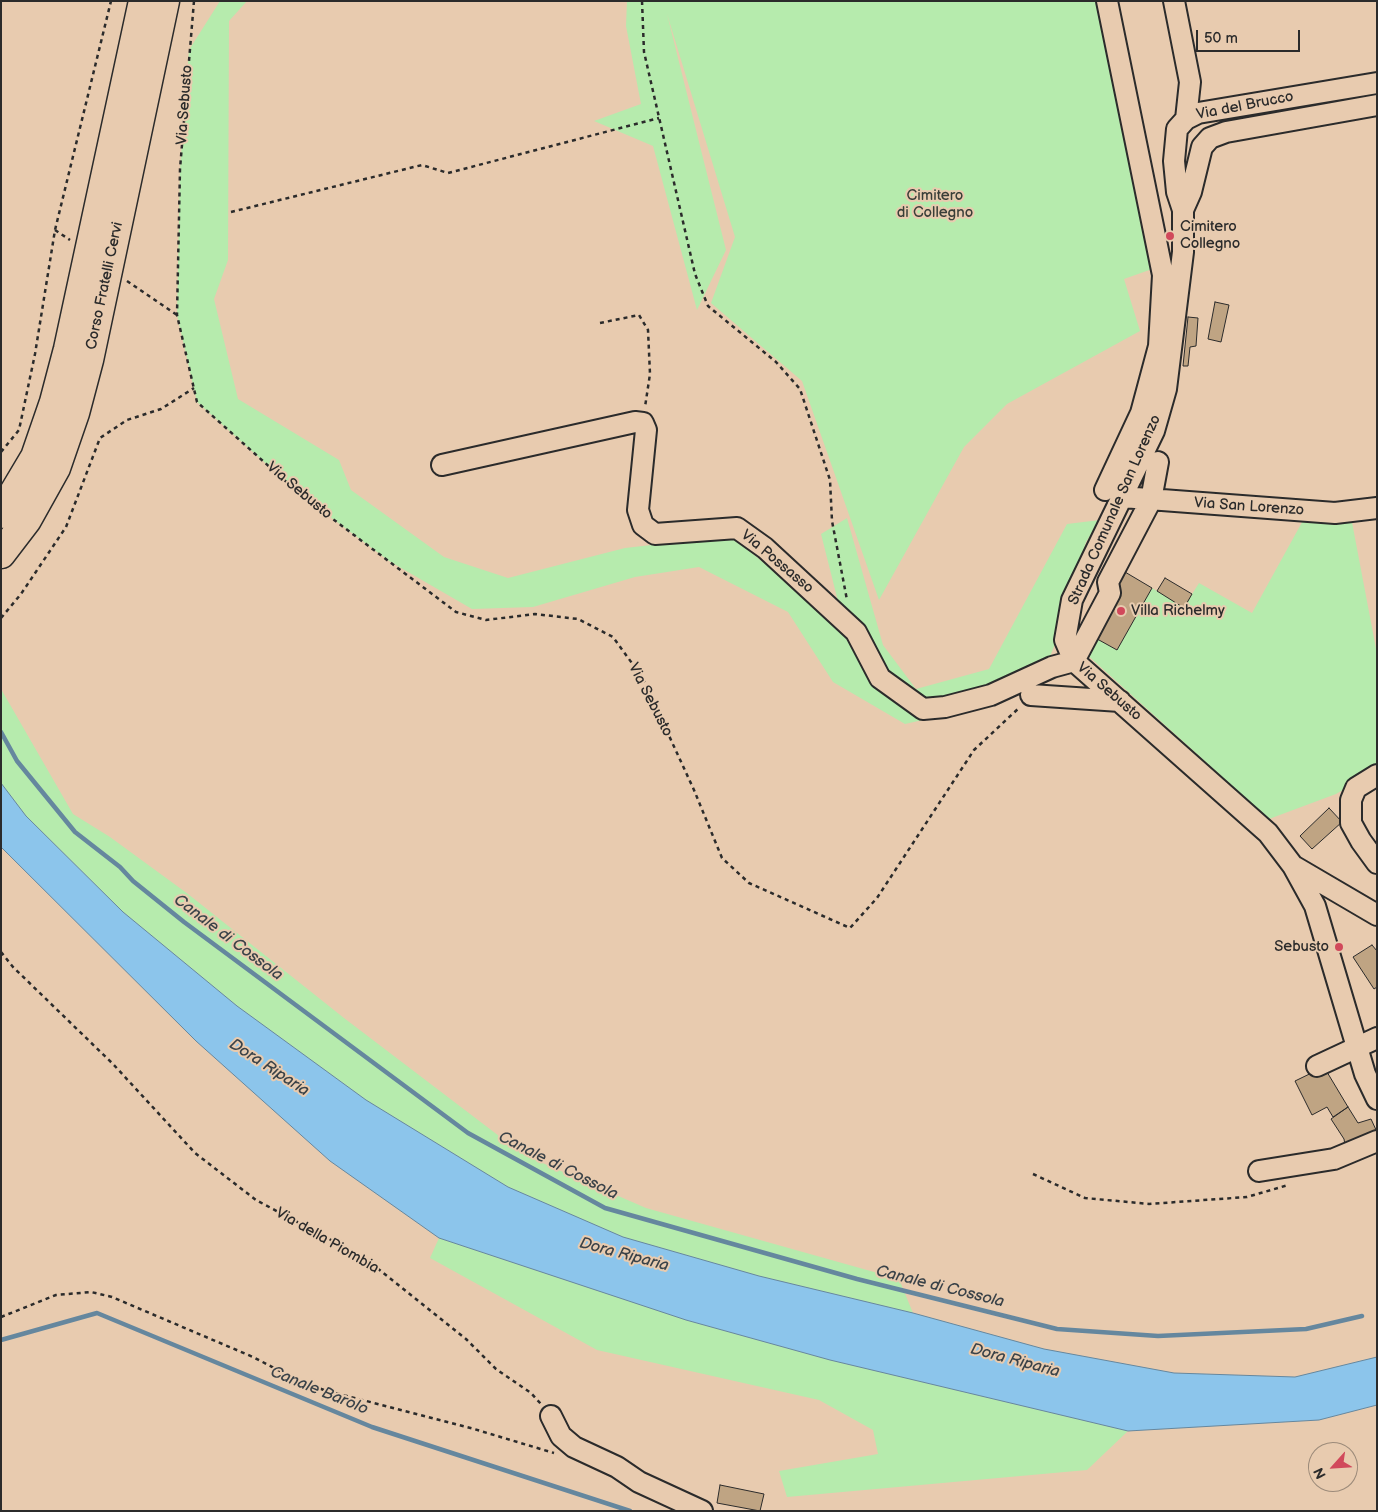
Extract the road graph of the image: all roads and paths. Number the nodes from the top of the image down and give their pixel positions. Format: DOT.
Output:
graph roads {
  1 [pos="111,1"];
  2 [pos="143,1"];
  3 [pos="165,1"];
  4 [pos="194,1"];
  5 [pos="642,1"];
  6 [pos="1107,1"];
  7 [pos="1174,1"];
  8 [pos="1377,83"];
  9 [pos="1377,105"];
  10 [pos="659,118"];
  11 [pos="1186,119"];
  12 [pos="1182,210"];
  13 [pos="231,212"];
  14 [pos="55,230"];
  15 [pos="78,246"];
  16 [pos="127,281"];
  17 [pos="177,315"];
  18 [pos="600,323"];
  19 [pos="194,388"];
  20 [pos="642,423"];
  21 [pos="1,452"];
  22 [pos="1158,462"];
  23 [pos="442,465"];
  24 [pos="1113,494"];
  25 [pos="1152,500"];
  26 [pos="1377,508"];
  27 [pos="1,514"];
  28 [pos="1,554"];
  29 [pos="1,618"];
  30 [pos="856,632"];
  31 [pos="1074,661"];
  32 [pos="1031,695"];
  33 [pos="1120,701"];
  34 [pos="1377,775"];
  35 [pos="1377,863"];
  36 [pos="1293,866"];
  37 [pos="1377,915"];
  38 [pos="1,952"];
  39 [pos="1377,1038"];
  40 [pos="1358,1048"];
  41 [pos="1317,1066"];
  42 [pos="1377,1099"];
  43 [pos="1377,1141"];
  44 [pos="1260,1171"];
  45 [pos="1033,1174"];
  46 [pos="1289,1184"];
  47 [pos="1,1317"];
  48 [pos="551,1416"];
  49 [pos="563,1456"];
  50 [pos="702,1511"];
  1 -- 14 [label="path"];
  2 -- 27 [label="highway, Corso Fratelli Cervi"];
  3 -- 28 [label="highway, Corso Fratelli Cervi"];
  4 -- 17 [label="path, Via Sebusto"];
  5 -- 10 [label="path"];
  6 -- 24 [label="street"];
  7 -- 11 [label="street"];
  8 -- 11 [label="street, Via del Brucco"];
  9 -- 12 [label="street, Via del Brucco"];
  10 -- 13 [label="path"];
  10 -- 30 [label="path"];
  11 -- 12 [label="street, Via del Brucco"];
  12 -- 24 [label="street, Strada Comunale San Lorenzo"];
  14 -- 15 [label="path"];
  14 -- 21 [label="path"];
  16 -- 17 [label="path"];
  17 -- 19 [label="path, Via Sebusto"];
  18 -- 20 [label="path"];
  19 -- 29 [label="path"];
  19 -- 32 [label="path, Via Sebusto"];
  20 -- 23 [label="street"];
  20 -- 30 [label="street, Via Possasso"];
  22 -- 25 [label="street"];
  24 -- 25 [label="street, Via San Lorenzo"];
  24 -- 31 [label="street, Strada Comunale San Lorenzo"];
  25 -- 26 [label="street, Via San Lorenzo"];
  25 -- 31 [label="street"];
  30 -- 31 [label="street, Via Possasso"];
  31 -- 33 [label="street, Via Sebusto"];
  32 -- 33 [label="street"];
  33 -- 36 [label="street, Via Sebusto"];
  34 -- 35 [label="street"];
  36 -- 37 [label="street, Via Sebusto"];
  36 -- 40 [label="street, Via Sebusto"];
  38 -- 48 [label="path, Via della Piombia"];
  39 -- 40 [label="street"];
  40 -- 41 [label="street"];
  40 -- 42 [label="street, Via Sebusto"];
  43 -- 44 [label="street"];
  45 -- 46 [label="path"];
  47 -- 49 [label="path"];
  48 -- 50 [label="street"];
}
